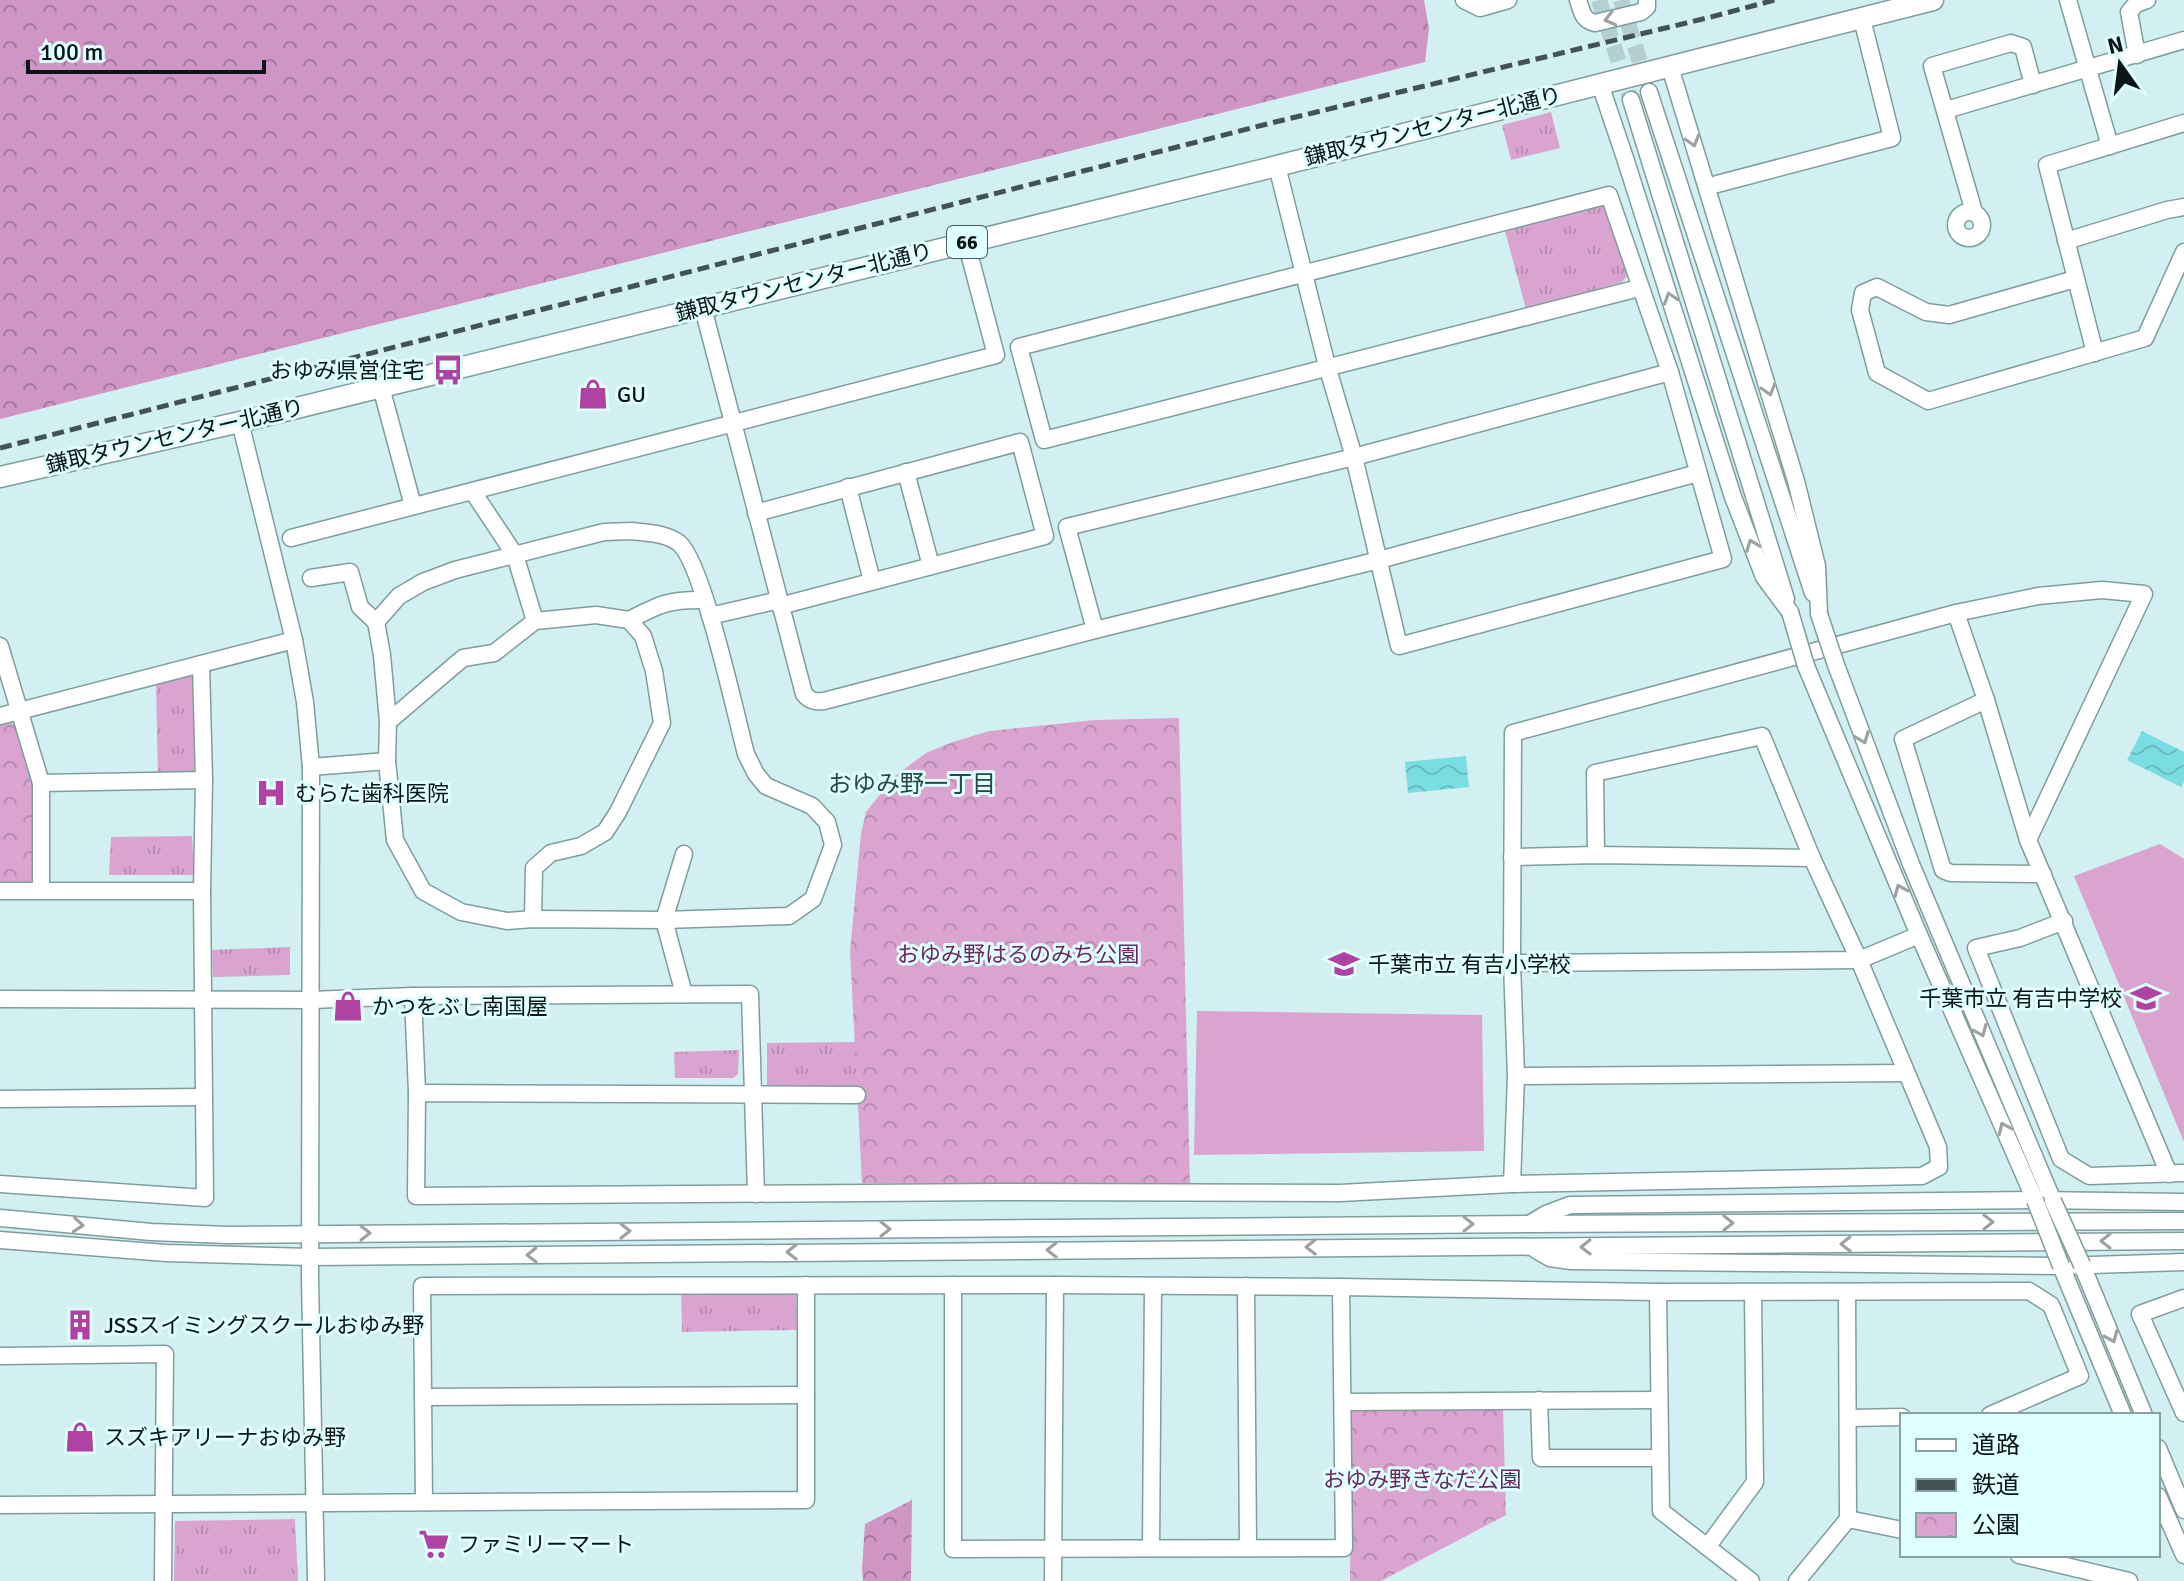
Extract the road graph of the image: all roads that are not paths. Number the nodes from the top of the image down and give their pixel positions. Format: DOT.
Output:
graph roads {
  1 [pos="1464,0"];
  2 [pos="1508,0"];
  3 [pos="1578,0"];
  4 [pos="1647,0"];
  5 [pos="1933,0"];
  6 [pos="2068,0"];
  7 [pos="2147,0"];
  8 [pos="1862,19"];
  9 [pos="2184,40"];
  10 [pos="2137,55"];
  11 [pos="1670,67"];
  12 [pos="2087,69"];
  13 [pos="1600,84"];
  14 [pos="2033,85"];
  15 [pos="1649,92"];
  16 [pos="1631,100"];
  17 [pos="1946,110"];
  18 [pos="2184,123"];
  19 [pos="2110,146"];
  20 [pos="1277,166"];
  21 [pos="1717,184"];
  22 [pos="2184,207"];
  23 [pos="1974,212"];
  24 [pos="2066,241"];
  25 [pos="966,242"];
  26 [pos="2184,252"];
  27 [pos="1304,273"];
  28 [pos="2075,279"];
  29 [pos="1639,288"];
  30 [pos="703,308"];
  31 [pos="2095,353"];
  32 [pos="1327,366"];
  33 [pos="1670,372"];
  34 [pos="381,387"];
  35 [pos="240,422"];
  36 [pos="732,422"];
  37 [pos="1354,457"];
  38 [pos="906,472"];
  39 [pos="1698,473"];
  40 [pos="0,477"];
  41 [pos="848,487"];
  42 [pos="473,492"];
  43 [pos="413,506"];
  44 [pos="756,513"];
  45 [pos="291,538"];
  46 [pos="515,555"];
  47 [pos="1379,560"];
  48 [pos="931,566"];
  49 [pos="311,578"];
  50 [pos="872,581"];
  51 [pos="780,603"];
  52 [pos="708,608"];
  53 [pos="1790,612"];
  54 [pos="1956,613"];
  55 [pos="1819,614"];
  56 [pos="629,620"];
  57 [pos="535,621"];
  58 [pos="376,622"];
  59 [pos="1095,630"];
  60 [pos="294,640"];
  61 [pos="0,646"];
  62 [pos="201,664"];
  63 [pos="1986,700"];
  64 [pos="18,712"];
  65 [pos="0,716"];
  66 [pos="388,722"];
  67 [pos="387,761"];
  68 [pos="311,767"];
  69 [pos="204,780"];
  70 [pos="41,783"];
  71 [pos="2028,840"];
  72 [pos="684,854"];
  73 [pos="1596,855"];
  74 [pos="1512,857"];
  75 [pos="1812,858"];
  76 [pos="2043,874"];
  77 [pos="41,890"];
  78 [pos="0,891"];
  79 [pos="202,891"];
  80 [pos="533,919"];
  81 [pos="664,920"];
  82 [pos="2064,921"];
  83 [pos="1919,935"];
  84 [pos="1859,960"];
  85 [pos="1512,963"];
  86 [pos="684,994"];
  87 [pos="413,996"];
  88 [pos="0,999"];
  89 [pos="204,999"];
  90 [pos="311,1000"];
  91 [pos="1905,1073"];
  92 [pos="1516,1076"];
  93 [pos="417,1093"];
  94 [pos="857,1095"];
  95 [pos="753,1096"];
  96 [pos="203,1097"];
  97 [pos="0,1099"];
  98 [pos="2176,1174"];
  99 [pos="0,1184"];
  100 [pos="1512,1184"];
  101 [pos="756,1194"];
  102 [pos="2035,1200"];
  103 [pos="2053,1201"];
  104 [pos="2184,1202"];
  105 [pos="0,1218"];
  106 [pos="2184,1221"];
  107 [pos="1530,1224"];
  108 [pos="311,1233"];
  109 [pos="0,1240"];
  110 [pos="2184,1241"];
  111 [pos="1532,1247"];
  112 [pos="310,1257"];
  113 [pos="2184,1262"];
  114 [pos="2082,1265"];
  115 [pos="2061,1266"];
  116 [pos="806,1285"];
  117 [pos="953,1285"];
  118 [pos="1055,1285"];
  119 [pos="1153,1286"];
  120 [pos="1246,1286"];
  121 [pos="1341,1287"];
  122 [pos="1658,1292"];
  123 [pos="1753,1292"];
  124 [pos="1847,1292"];
  125 [pos="2184,1298"];
  126 [pos="0,1356"];
  127 [pos="806,1395"];
  128 [pos="423,1397"];
  129 [pos="1539,1400"];
  130 [pos="1659,1400"];
  131 [pos="1343,1402"];
  132 [pos="1995,1413"];
  133 [pos="2122,1413"];
  134 [pos="2143,1413"];
  135 [pos="2184,1413"];
  136 [pos="1900,1417"];
  137 [pos="1849,1418"];
  138 [pos="2160,1453"];
  139 [pos="1660,1458"];
  140 [pos="2160,1501"];
  141 [pos="424,1502"];
  142 [pos="315,1503"];
  143 [pos="164,1504"];
  144 [pos="0,1505"];
  145 [pos="2184,1510"];
  146 [pos="1848,1519"];
  147 [pos="1900,1530"];
  148 [pos="1708,1546"];
  149 [pos="1248,1547"];
  150 [pos="1151,1548"];
  151 [pos="1053,1550"];
  152 [pos="2184,1555"];
  153 [pos="2030,1557"];
  154 [pos="163,1581"];
  155 [pos="316,1581"];
  156 [pos="1053,1581"];
  157 [pos="1751,1581"];
  158 [pos="1797,1581"];
  159 [pos="2129,1581"];
  1 -- 2 [label="street"];
  4 -- 3 [label="street, one-way"];
  5 -- 8 [label="main road, 鎌取タウンセンター北通り / 66"];
  6 -- 12 [label="street"];
  7 -- 10 [label="street"];
  8 -- 11 [label="main road, 鎌取タウンセンター北通り / 66"];
  8 -- 21 [label="street"];
  9 -- 10 [label="street"];
  10 -- 12 [label="street"];
  11 -- 13 [label="main road, 鎌取タウンセンター北通り / 66"];
  11 -- 55 [label="street, one-way"];
  12 -- 14 [label="street"];
  12 -- 19 [label="street"];
  13 -- 20 [label="main road, 鎌取タウンセンター北通り / 66"];
  53 -- 13 [label="street, one-way"];
  14 -- 17 [label="street"];
  14 -- 17 [label="street"];
  15 -- 55 [label="street"];
  16 -- 53 [label="street"];
  17 -- 23 [label="street"];
  18 -- 19 [label="street"];
  19 -- 24 [label="street"];
  20 -- 25 [label="main road, 鎌取タウンセンター北通り / 66"];
  20 -- 27 [label="street"];
  22 -- 24 [label="street"];
  24 -- 28 [label="street"];
  25 -- 30 [label="main road, 鎌取タウンセンター北通り / 66"];
  25 -- 36 [label="street"];
  26 -- 31 [label="street"];
  27 -- 29 [label="street"];
  27 -- 32 [label="street"];
  27 -- 32 [label="street"];
  28 -- 31 [label="street"];
  28 -- 31 [label="street"];
  29 -- 32 [label="street"];
  29 -- 33 [label="street"];
  30 -- 34 [label="main road, 鎌取タウンセンター北通り / 66"];
  30 -- 36 [label="street"];
  32 -- 37 [label="street"];
  33 -- 37 [label="street"];
  33 -- 39 [label="street"];
  34 -- 35 [label="main road, 鎌取タウンセンター北通り / 66"];
  34 -- 43 [label="street"];
  35 -- 40 [label="main road, 鎌取タウンセンター北通り / 66"];
  35 -- 60 [label="street"];
  36 -- 42 [label="street"];
  36 -- 44 [label="street"];
  37 -- 47 [label="street"];
  37 -- 59 [label="street"];
  38 -- 41 [label="street"];
  38 -- 48 [label="street"];
  38 -- 48 [label="street"];
  39 -- 47 [label="street"];
  39 -- 47 [label="street"];
  41 -- 44 [label="street"];
  41 -- 50 [label="street"];
  42 -- 43 [label="street"];
  42 -- 46 [label="street"];
  43 -- 45 [label="street"];
  44 -- 51 [label="street"];
  46 -- 52 [label="street"];
  46 -- 57 [label="street"];
  46 -- 58 [label="street"];
  47 -- 59 [label="street"];
  48 -- 50 [label="street"];
  49 -- 58 [label="street"];
  50 -- 51 [label="street"];
  51 -- 52 [label="street"];
  51 -- 59 [label="street"];
  52 -- 56 [label="street"];
  52 -- 81 [label="street"];
  83 -- 53 [label="street, one-way, bridge"];
  54 -- 63 [label="street"];
  54 -- 71 [label="street"];
  54 -- 74 [label="street"];
  55 -- 103 [label="street, one-way, bridge"];
  56 -- 57 [label="street"];
  56 -- 80 [label="street"];
  57 -- 66 [label="street"];
  58 -- 66 [label="street"];
  60 -- 62 [label="street"];
  60 -- 68 [label="street"];
  61 -- 64 [label="street"];
  62 -- 64 [label="street"];
  62 -- 69 [label="street"];
  63 -- 71 [label="street"];
  63 -- 76 [label="street"];
  64 -- 65 [label="street"];
  64 -- 70 [label="street"];
  66 -- 67 [label="street"];
  67 -- 68 [label="street"];
  67 -- 80 [label="street"];
  68 -- 90 [label="street"];
  69 -- 70 [label="street"];
  69 -- 79 [label="street"];
  70 -- 77 [label="street"];
  71 -- 76 [label="street"];
  72 -- 81 [label="street"];
  73 -- 74 [label="street"];
  73 -- 75 [label="street"];
  73 -- 75 [label="street"];
  74 -- 85 [label="street"];
  75 -- 84 [label="street"];
  76 -- 82 [label="street"];
  77 -- 78 [label="street"];
  77 -- 79 [label="street"];
  79 -- 89 [label="street"];
  80 -- 81 [label="street"];
  81 -- 86 [label="street"];
  82 -- 98 [label="street"];
  82 -- 98 [label="street"];
  83 -- 84 [label="street"];
  102 -- 83 [label="street, one-way"];
  84 -- 85 [label="street"];
  84 -- 91 [label="street"];
  85 -- 92 [label="street"];
  86 -- 87 [label="street"];
  86 -- 95 [label="street"];
  87 -- 90 [label="street"];
  87 -- 93 [label="street"];
  88 -- 89 [label="street"];
  89 -- 90 [label="street"];
  89 -- 96 [label="street"];
  90 -- 108 [label="street"];
  91 -- 92 [label="street"];
  91 -- 100 [label="street"];
  92 -- 100 [label="street"];
  93 -- 95 [label="street"];
  93 -- 101 [label="street"];
  94 -- 95 [label="street"];
  95 -- 101 [label="street"];
  96 -- 97 [label="street"];
  96 -- 99 [label="street"];
  100 -- 101 [label="street"];
  102 -- 103 [label="street"];
  102 -- 107 [label="street"];
  102 -- 115 [label="street, bridge"];
  103 -- 104 [label="street"];
  103 -- 114 [label="street, bridge"];
  105 -- 108 [label="street, one-way"];
  107 -- 106 [label="street, one-way"];
  108 -- 107 [label="street, one-way"];
  108 -- 112 [label="street"];
  109 -- 112 [label="street"];
  110 -- 111 [label="street, one-way"];
  111 -- 112 [label="street, one-way"];
  111 -- 115 [label="street"];
  112 -- 142 [label="street"];
  113 -- 114 [label="street"];
  114 -- 115 [label="street"];
  114 -- 134 [label="street, one-way"];
  115 -- 133 [label="street"];
  116 -- 117 [label="street"];
  116 -- 127 [label="street"];
  116 -- 128 [label="street"];
  117 -- 118 [label="street"];
  117 -- 151 [label="street"];
  118 -- 119 [label="street"];
  118 -- 151 [label="street"];
  119 -- 120 [label="street"];
  119 -- 150 [label="street"];
  120 -- 121 [label="street"];
  120 -- 149 [label="street"];
  121 -- 122 [label="street"];
  121 -- 131 [label="street"];
  122 -- 123 [label="street"];
  122 -- 130 [label="street"];
  123 -- 124 [label="street"];
  123 -- 148 [label="street"];
  124 -- 132 [label="street"];
  124 -- 137 [label="street"];
  125 -- 135 [label="street"];
  126 -- 143 [label="street"];
  127 -- 128 [label="street"];
  127 -- 141 [label="street"];
  128 -- 141 [label="street"];
  129 -- 130 [label="street"];
  129 -- 131 [label="street"];
  129 -- 139 [label="street"];
  130 -- 139 [label="street"];
  131 -- 149 [label="street"];
  136 -- 137 [label="street"];
  137 -- 146 [label="street"];
  138 -- 145 [label="street"];
  139 -- 148 [label="street"];
  140 -- 152 [label="street"];
  141 -- 142 [label="street"];
  142 -- 143 [label="street"];
  142 -- 155 [label="street"];
  143 -- 144 [label="street"];
  143 -- 154 [label="street"];
  146 -- 147 [label="street"];
  146 -- 158 [label="street"];
  148 -- 157 [label="street"];
  149 -- 150 [label="street"];
  150 -- 151 [label="street"];
  151 -- 156 [label="street"];
  153 -- 159 [label="street"];
}
